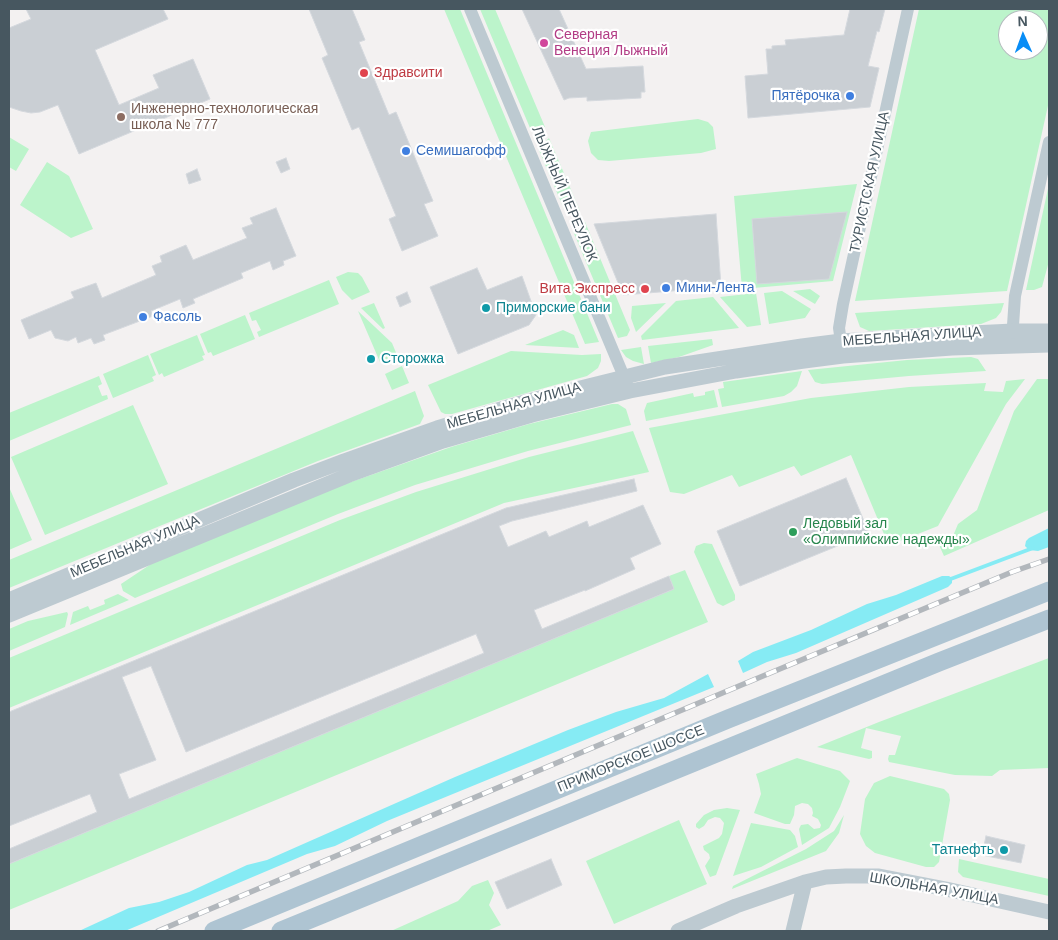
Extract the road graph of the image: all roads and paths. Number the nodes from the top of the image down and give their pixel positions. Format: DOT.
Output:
graph roads {
  1 [pos="470,9"];
  2 [pos="908,9"];
  3 [pos="1049,142"];
  4 [pos="1049,331"];
  5 [pos="1012,338"];
  6 [pos="1049,345"];
  7 [pos="842,348"];
  8 [pos="627,384"];
  9 [pos="1049,591"];
  10 [pos="9,600"];
  11 [pos="9,615"];
  12 [pos="1049,620"];
  13 [pos="805,882"];
  14 [pos="1049,912"];
  15 [pos="214,931"];
  16 [pos="281,931"];
  17 [pos="678,931"];
  18 [pos="794,931"];
  1 -- 8 [label="street, ЛЫЖНЫЙ ПЕРЕУЛОК"];
  2 -- 7 [label="street, ТУРИСТСКАЯ УЛИЦА"];
  3 -- 5 [label="street"];
  4 -- 5 [label="street, МЕБЕЛЬНАЯ УЛИЦА"];
  5 -- 6 [label="street, МЕБЕЛЬНАЯ УЛИЦА"];
  5 -- 7 [label="street, МЕБЕЛЬНАЯ УЛИЦА"];
  7 -- 8 [label="street, МЕБЕЛЬНАЯ УЛИЦА"];
  8 -- 10 [label="street, МЕБЕЛЬНАЯ УЛИЦА"];
  8 -- 11 [label="street, МЕБЕЛЬНАЯ УЛИЦА"];
  9 -- 15 [label="main road, ПРИМОРСКОЕ ШОССЕ"];
  12 -- 16 [label="main road, ПРИМОРСКОЕ ШОССЕ"];
  13 -- 14 [label="street, ШКОЛЬНАЯ УЛИЦА"];
  13 -- 17 [label="street, ШКОЛЬНАЯ УЛИЦА"];
  13 -- 18 [label="street"];
}
